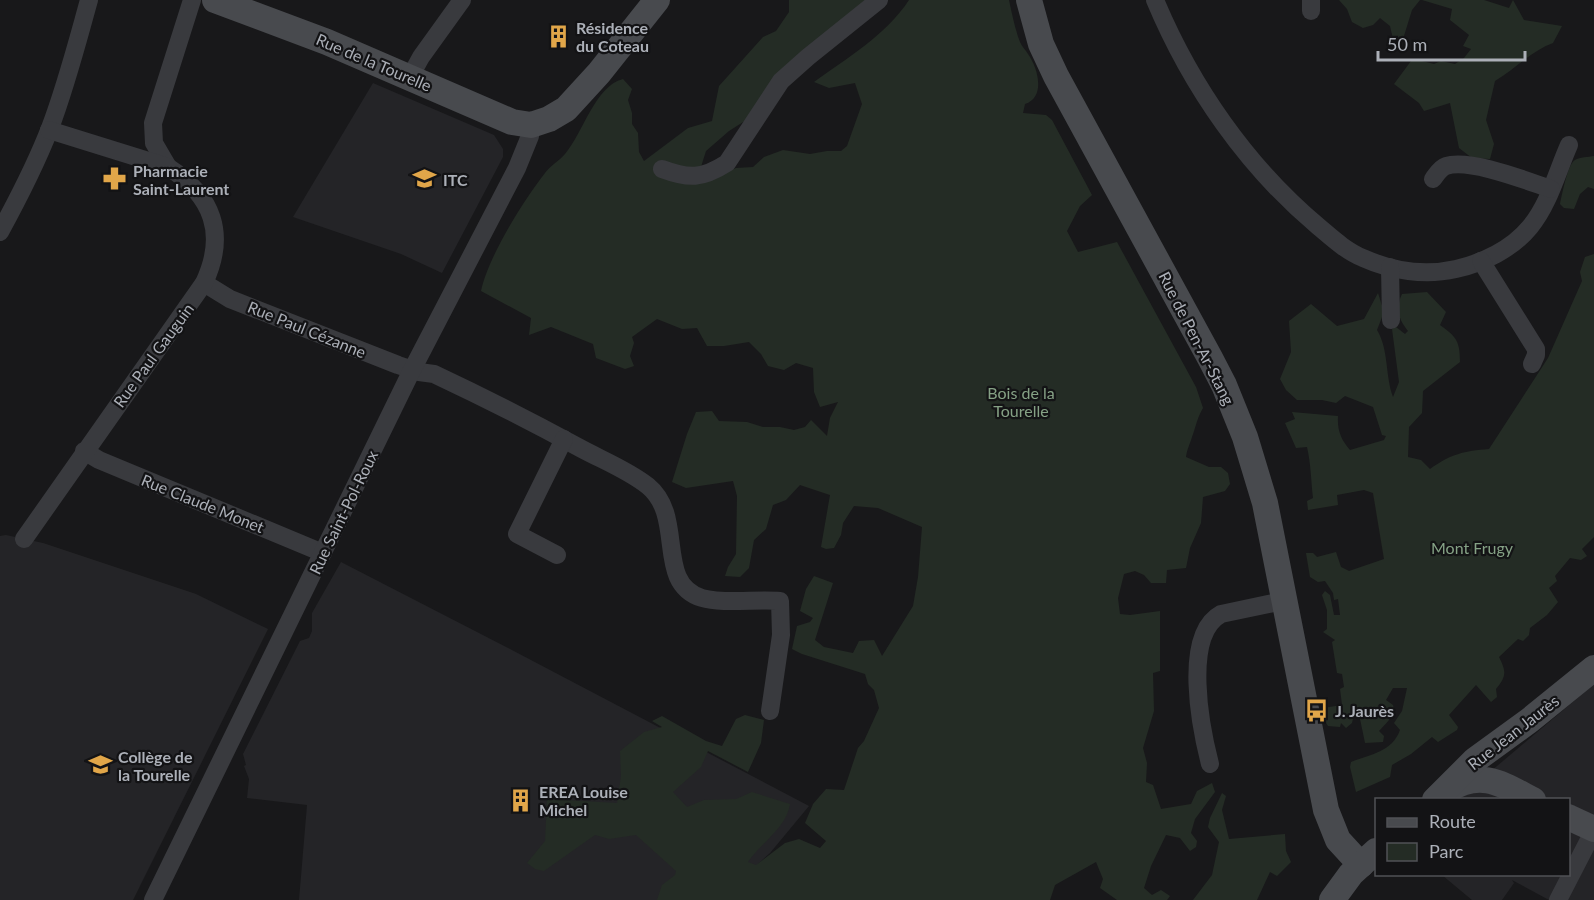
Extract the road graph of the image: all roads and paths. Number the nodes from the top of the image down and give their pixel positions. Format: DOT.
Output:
graph roads {
  1 [pos="89,0"];
  2 [pos="192,0"];
  3 [pos="215,0"];
  4 [pos="462,0"];
  5 [pos="657,0"];
  6 [pos="879,0"];
  7 [pos="1029,0"];
  8 [pos="1155,0"];
  9 [pos="410,77"];
  10 [pos="531,125"];
  11 [pos="49,130"];
  12 [pos="1569,145"];
  13 [pos="168,167"];
  14 [pos="662,169"];
  15 [pos="1433,179"];
  16 [pos="1551,189"];
  17 [pos="0,232"];
  18 [pos="1481,261"];
  19 [pos="1390,267"];
  20 [pos="204,283"];
  21 [pos="1391,320"];
  22 [pos="1532,364"];
  23 [pos="412,370"];
  24 [pos="564,439"];
  25 [pos="84,451"];
  26 [pos="24,539"];
  27 [pos="323,553"];
  28 [pos="557,555"];
  29 [pos="1283,601"];
  30 [pos="1594,668"];
  31 [pos="770,711"];
  32 [pos="1494,747"];
  33 [pos="1210,764"];
  34 [pos="1495,782"];
  35 [pos="1439,796"];
  36 [pos="1529,798"];
  37 [pos="1570,818"];
  38 [pos="1594,830"];
  39 [pos="1369,858"];
  40 [pos="153,900"];
  41 [pos="1332,900"];
  42 [pos="1558,900"];
  1 -- 11 [label="street"];
  2 -- 13 [label="street"];
  3 -- 9 [label="street, Rue de la Tourelle"];
  4 -- 9 [label="street"];
  5 -- 10 [label="street"];
  6 -- 14 [label="street"];
  7 -- 29 [label="street, Rue de Pen-Ar-Stang"];
  8 -- 19 [label="street"];
  9 -- 10 [label="street, Rue de la Tourelle"];
  10 -- 23 [label="street, Rue Saint-Pol-Roux"];
  11 -- 13 [label="street"];
  11 -- 17 [label="street"];
  12 -- 16 [label="street"];
  13 -- 20 [label="street, Rue Paul Gauguin"];
  15 -- 16 [label="street"];
  16 -- 18 [label="street"];
  18 -- 19 [label="street"];
  18 -- 22 [label="street"];
  19 -- 21 [label="street"];
  20 -- 23 [label="street, Rue Paul Cézanne"];
  20 -- 25 [label="street, Rue Paul Gauguin"];
  23 -- 24 [label="street, Rue Paul Cézanne"];
  23 -- 27 [label="street, Rue Saint-Pol-Roux"];
  24 -- 28 [label="street"];
  24 -- 31 [label="street, Rue Paul Cézanne"];
  25 -- 26 [label="street, Rue Paul Gauguin"];
  25 -- 27 [label="street, Rue Claude Monet"];
  27 -- 40 [label="street, Rue Saint-Pol-Roux"];
  29 -- 33 [label="street"];
  29 -- 39 [label="street, Rue de Pen-Ar-Stang"];
  30 -- 32 [label="street, Rue Jean Jaurès"];
  32 -- 34 [label="street"];
  32 -- 35 [label="street, Rue Jean Jaurès"];
  34 -- 35 [label="street"];
  34 -- 36 [label="street"];
  37 -- 38 [label="street"];
  38 -- 42 [label="street"];
  39 -- 41 [label="street"];
}
